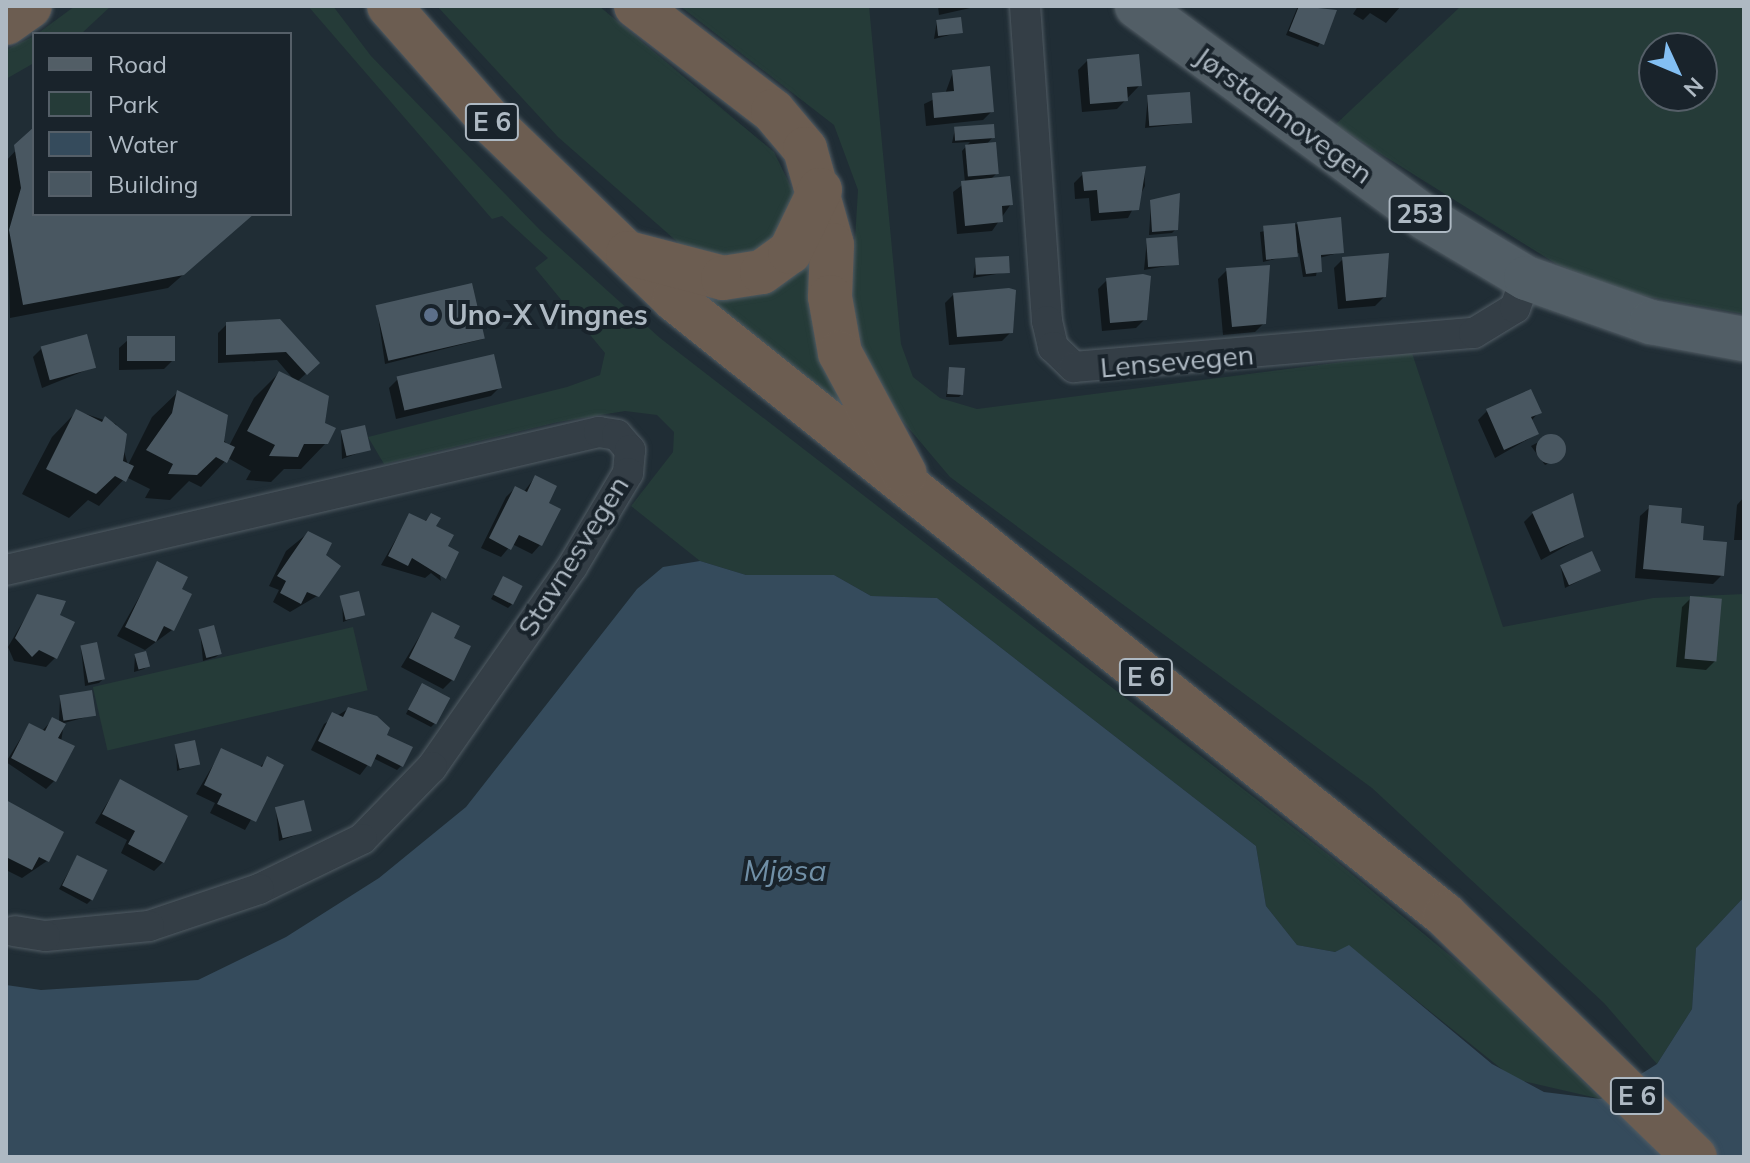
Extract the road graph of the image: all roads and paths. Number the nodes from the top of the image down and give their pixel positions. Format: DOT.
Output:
graph roads {
  1 [pos="389,6"];
  2 [pos="636,6"];
  3 [pos="1025,6"];
  4 [pos="1137,6"];
  5 [pos="820,190"];
  6 [pos="624,252"];
  7 [pos="1526,278"];
  8 [pos="1744,339"];
  9 [pos="916,494"];
  10 [pos="6,570"];
  11 [pos="14,931"];
  12 [pos="1695,1157"];
  1 -- 6 [label="highway, E 6"];
  2 -- 5 [label="highway"];
  3 -- 7 [label="street, Lensevegen"];
  4 -- 7 [label="main road, Jørstadmovegen / 253"];
  5 -- 6 [label="highway"];
  5 -- 9 [label="highway"];
  6 -- 9 [label="highway, E 6"];
  7 -- 8 [label="main road, Jørstadmovegen / 253"];
  9 -- 12 [label="highway, E 6"];
  10 -- 11 [label="street, Stavnesvegen"];
}
